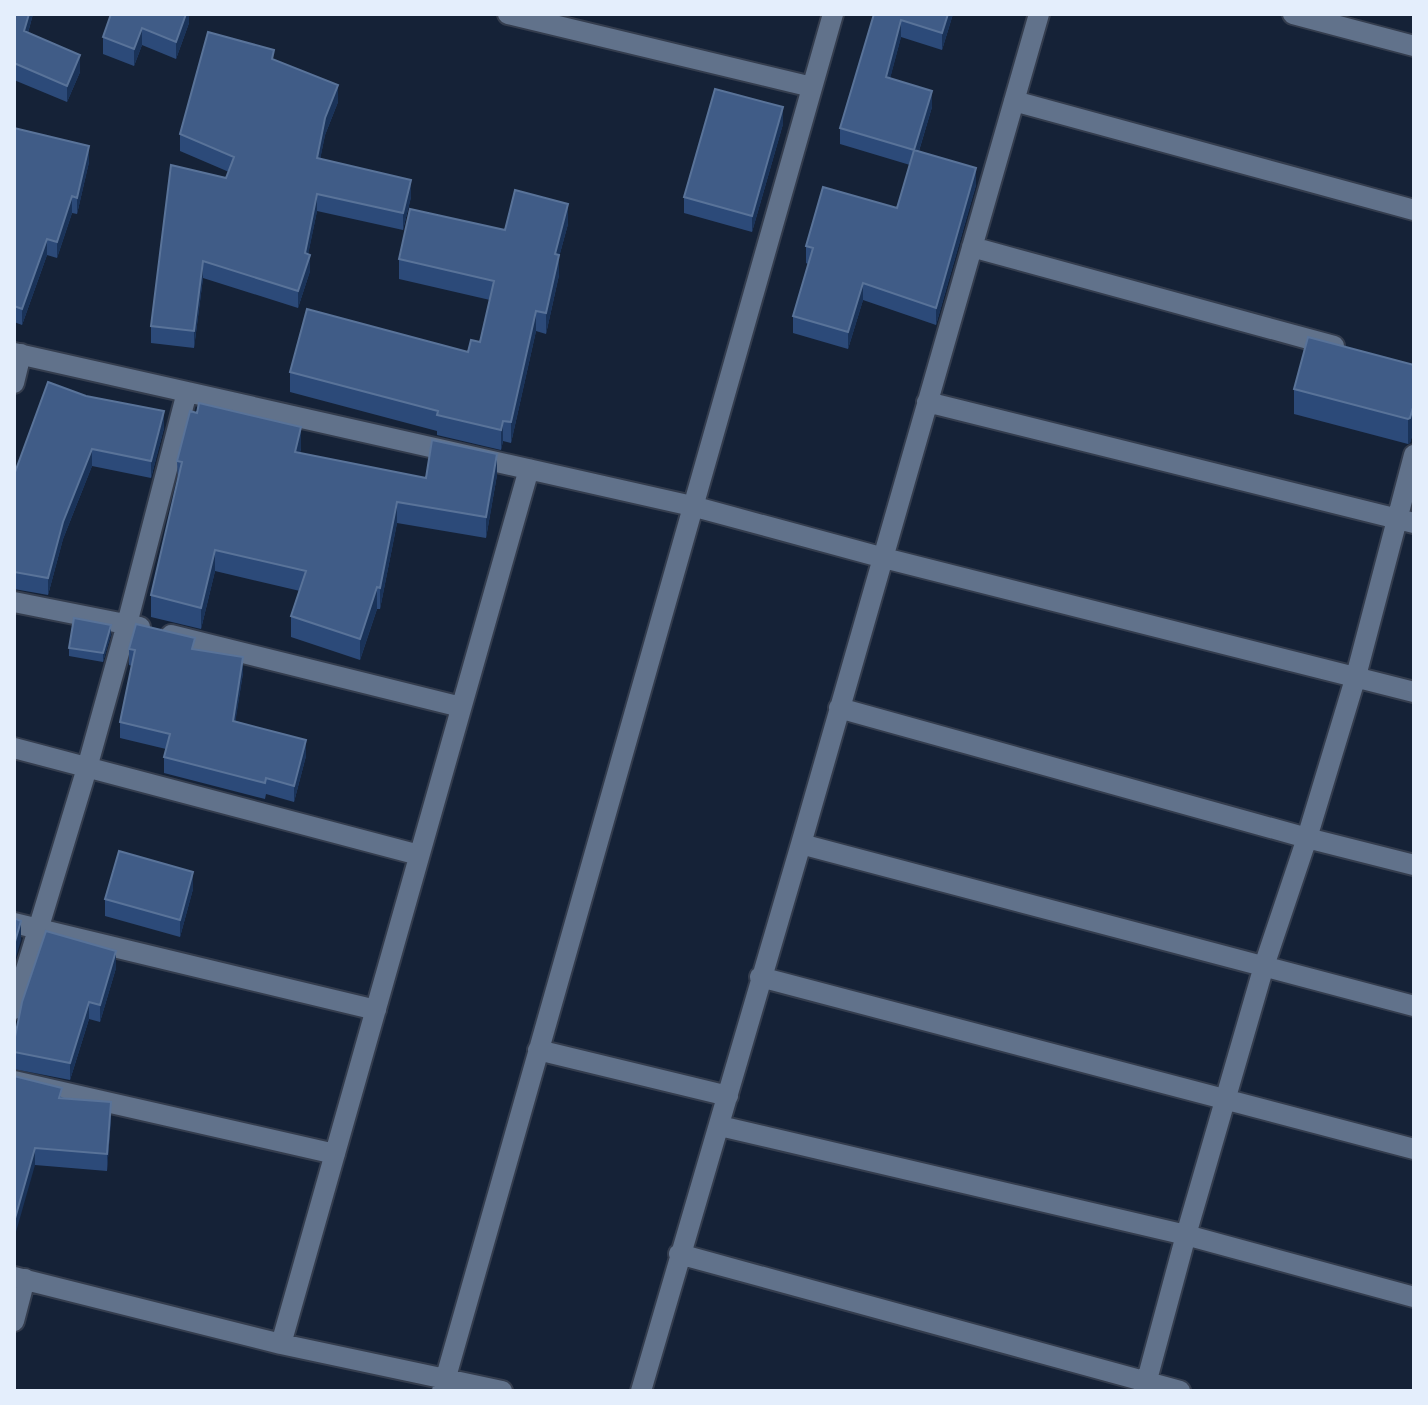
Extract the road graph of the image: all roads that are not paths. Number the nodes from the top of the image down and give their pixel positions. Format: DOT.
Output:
graph roads {
  1 [pos="508,14"];
  2 [pos="833,14"];
  3 [pos="1039,14"];
  4 [pos="1293,14"];
  5 [pos="1414,46"];
  6 [pos="812,87"];
  7 [pos="1014,101"];
  8 [pos="1414,210"];
  9 [pos="972,247"];
  10 [pos="1353,351"];
  11 [pos="18,354"];
  12 [pos="14,383"];
  13 [pos="187,392"];
  14 [pos="927,402"];
  15 [pos="1414,455"];
  16 [pos="529,469"];
  17 [pos="692,506"];
  18 [pos="1406,521"];
  19 [pos="884,558"];
  20 [pos="14,602"];
  21 [pos="127,624"];
  22 [pos="1356,676"];
  23 [pos="1414,692"];
  24 [pos="461,707"];
  25 [pos="839,708"];
  26 [pos="14,748"];
  27 [pos="87,768"];
  28 [pos="1307,838"];
  29 [pos="801,844"];
  30 [pos="419,855"];
  31 [pos="1414,865"];
  32 [pos="14,923"];
  33 [pos="38,929"];
  34 [pos="1264,966"];
  35 [pos="760,977"];
  36 [pos="1414,1006"];
  37 [pos="14,1009"];
  38 [pos="376,1010"];
  39 [pos="538,1050"];
  40 [pos="14,1081"];
  41 [pos="728,1096"];
  42 [pos="1227,1098"];
  43 [pos="720,1126"];
  44 [pos="1414,1149"];
  45 [pos="335,1154"];
  46 [pos="1186,1235"];
  47 [pos="679,1254"];
  48 [pos="20,1278"];
  49 [pos="1414,1297"];
  50 [pos="14,1321"];
  51 [pos="281,1344"];
  52 [pos="444,1384"];
  53 [pos="1145,1387"];
  54 [pos="502,1391"];
  55 [pos="641,1391"];
  56 [pos="1180,1391"];
  1 -- 6 [label="street"];
  2 -- 6 [label="street"];
  3 -- 7 [label="street"];
  4 -- 5 [label="street"];
  6 -- 17 [label="street"];
  7 -- 8 [label="street"];
  7 -- 9 [label="street"];
  9 -- 10 [label="street"];
  9 -- 14 [label="street"];
  11 -- 12 [label="street"];
  11 -- 13 [label="street"];
  13 -- 16 [label="street"];
  13 -- 21 [label="street"];
  14 -- 18 [label="street"];
  14 -- 19 [label="street"];
  15 -- 18 [label="street"];
  16 -- 17 [label="street"];
  16 -- 24 [label="street"];
  17 -- 19 [label="street"];
  17 -- 39 [label="street"];
  18 -- 22 [label="street"];
  19 -- 22 [label="street"];
  19 -- 25 [label="street"];
  20 -- 21 [label="street"];
  21 -- 24 [label="street"];
  21 -- 27 [label="street"];
  22 -- 23 [label="street"];
  22 -- 28 [label="street"];
  24 -- 30 [label="street"];
  25 -- 28 [label="street"];
  25 -- 29 [label="street"];
  26 -- 27 [label="street"];
  27 -- 30 [label="street"];
  27 -- 33 [label="street"];
  28 -- 31 [label="street"];
  28 -- 34 [label="street"];
  29 -- 34 [label="street"];
  29 -- 35 [label="street"];
  30 -- 38 [label="street"];
  32 -- 33 [label="street"];
  33 -- 37 [label="street"];
  33 -- 38 [label="street"];
  34 -- 36 [label="street"];
  34 -- 42 [label="street"];
  35 -- 41 [label="street"];
  35 -- 42 [label="street"];
  38 -- 45 [label="street"];
  39 -- 41 [label="street"];
  39 -- 52 [label="street"];
  40 -- 45 [label="street"];
  41 -- 43 [label="street"];
  42 -- 44 [label="street"];
  42 -- 46 [label="street"];
  43 -- 46 [label="street"];
  43 -- 47 [label="street"];
  45 -- 51 [label="street"];
  46 -- 49 [label="street"];
  46 -- 53 [label="street"];
  47 -- 53 [label="street"];
  47 -- 55 [label="street"];
  48 -- 50 [label="street"];
  48 -- 51 [label="street"];
  51 -- 52 [label="street"];
  52 -- 54 [label="street"];
  53 -- 56 [label="street"];
}
